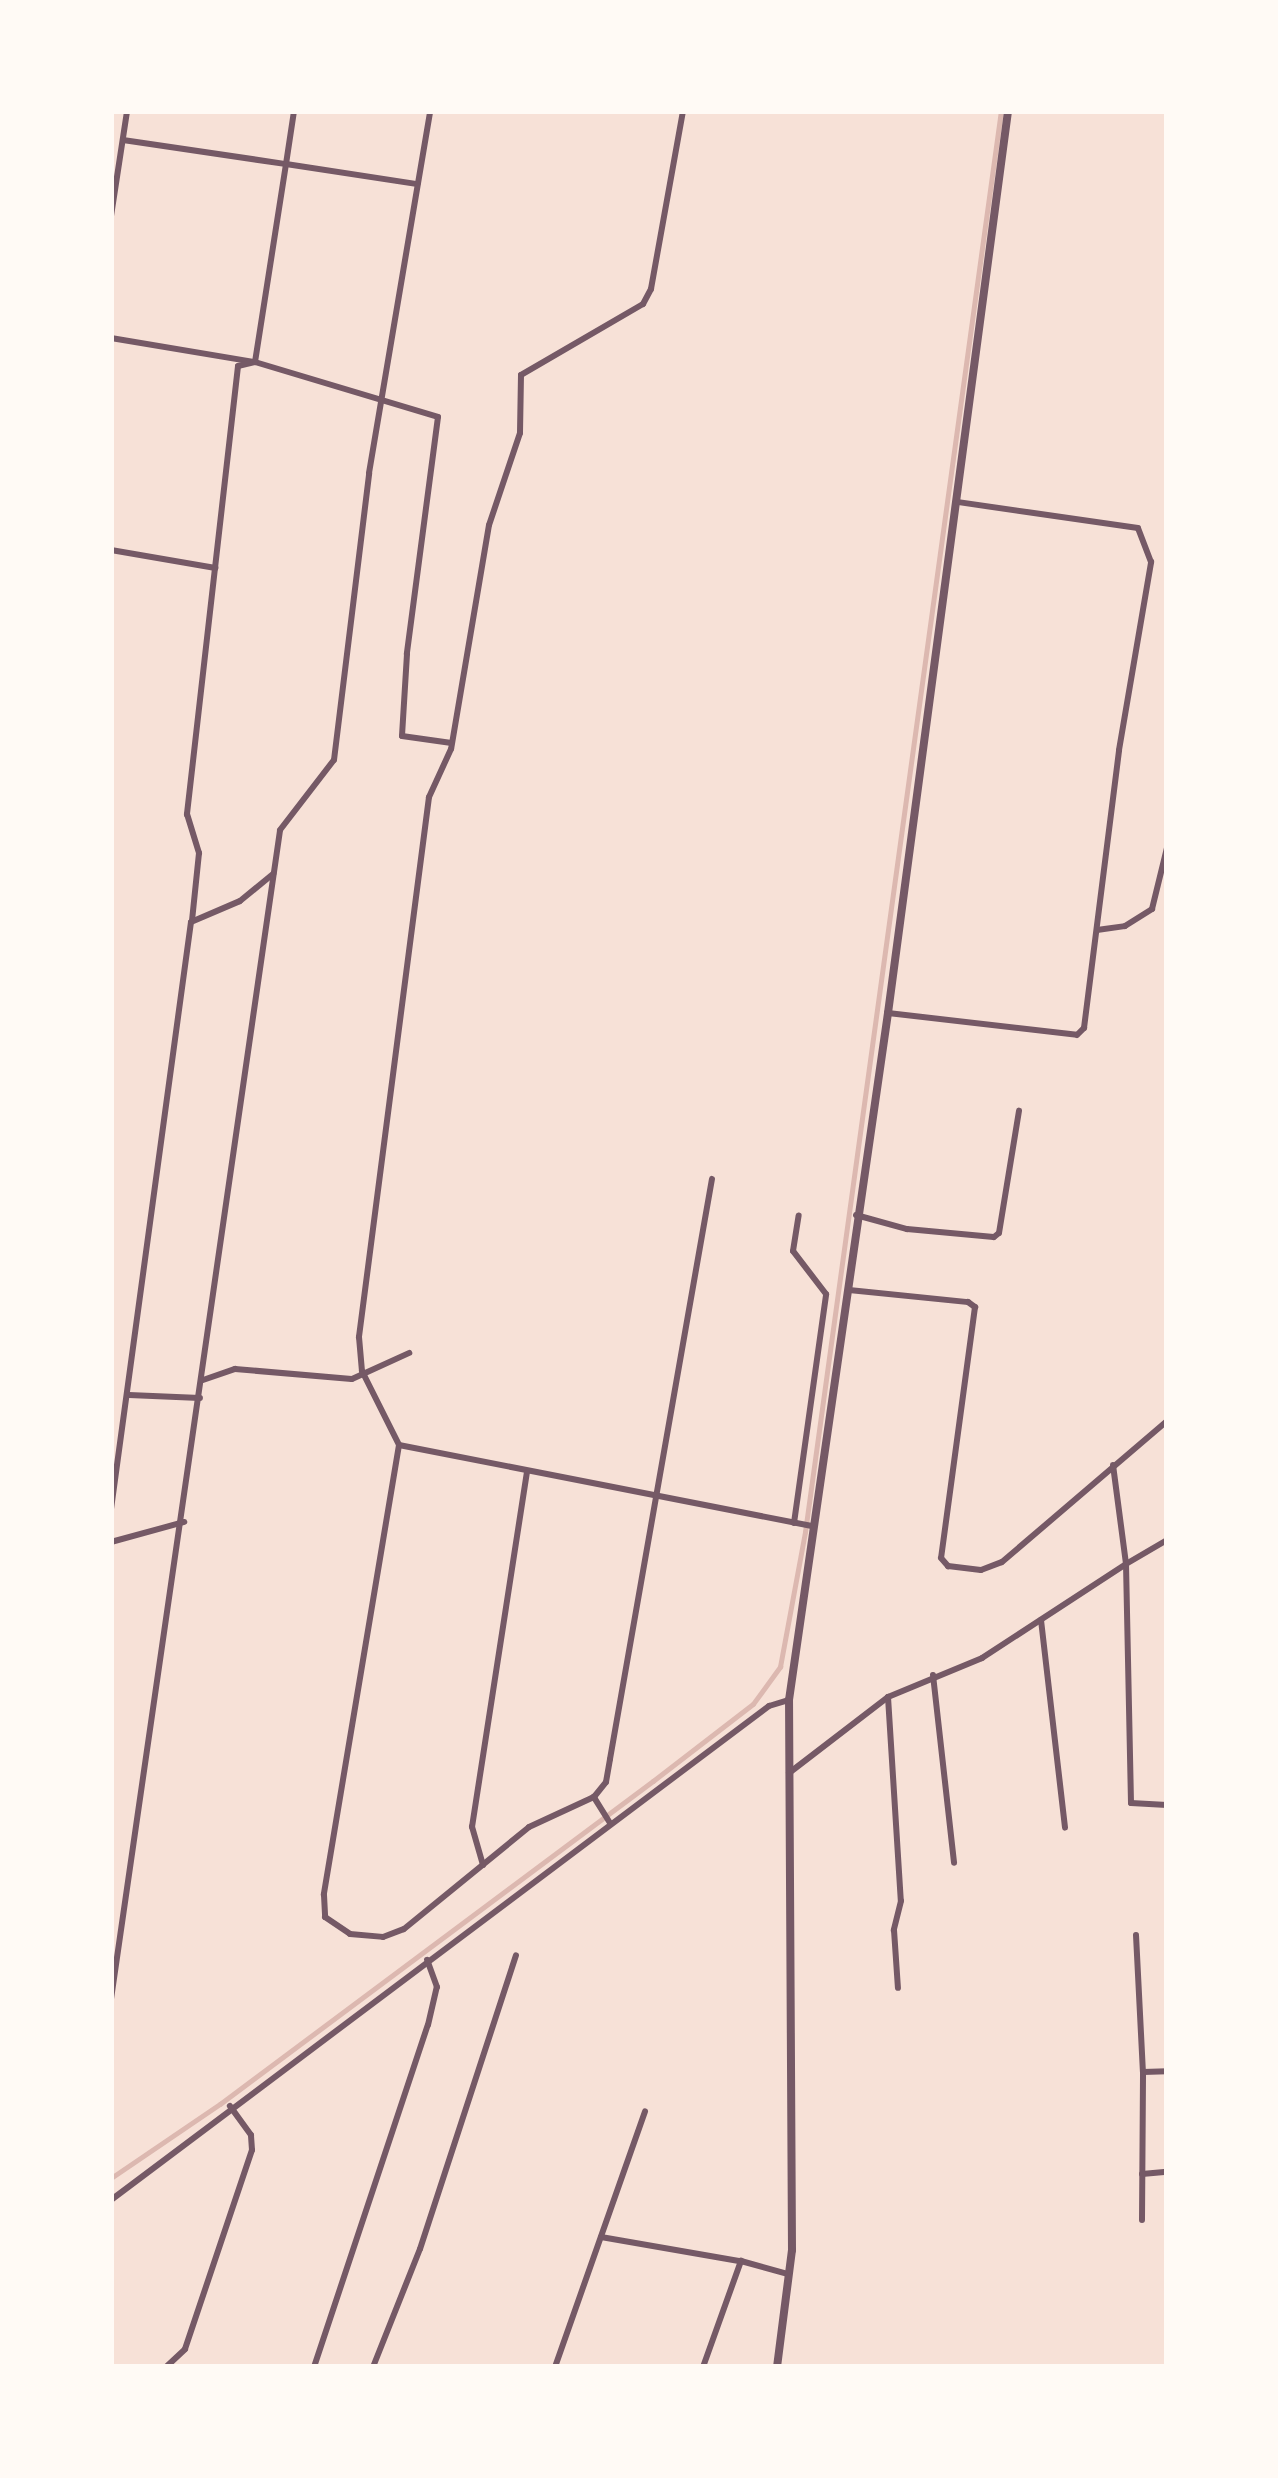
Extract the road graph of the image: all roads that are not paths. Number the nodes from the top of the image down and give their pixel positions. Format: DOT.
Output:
graph roads {
  1 [pos="127,111"];
  2 [pos="294,111"];
  3 [pos="430,111"];
  4 [pos="682,111"];
  5 [pos="1008,111"];
  6 [pos="123,140"];
  7 [pos="286,164"];
  8 [pos="417,184"];
  9 [pos="111,216"];
  10 [pos="111,338"];
  11 [pos="255,362"];
  12 [pos="383,399"];
  13 [pos="954,501"];
  14 [pos="111,550"];
  15 [pos="215,568"];
  16 [pos="452,743"];
  17 [pos="1167,848"];
  18 [pos="275,871"];
  19 [pos="191,922"];
  20 [pos="1097,930"];
  21 [pos="888,1013"];
  22 [pos="1019,1111"];
  23 [pos="712,1179"];
  24 [pos="799,1215"];
  25 [pos="856,1215"];
  26 [pos="846,1289"];
  27 [pos="409,1353"];
  28 [pos="362,1371"];
  29 [pos="203,1380"];
  30 [pos="129,1395"];
  31 [pos="200,1398"];
  32 [pos="1167,1421"];
  33 [pos="400,1445"];
  34 [pos="1113,1465"];
  35 [pos="527,1472"];
  36 [pos="654,1498"];
  37 [pos="111,1509"];
  38 [pos="184,1522"];
  39 [pos="797,1523"];
  40 [pos="812,1526"];
  41 [pos="1167,1540"];
  42 [pos="111,1542"];
  43 [pos="1126,1564"];
  44 [pos="1041,1620"];
  45 [pos="933,1675"];
  46 [pos="888,1697"];
  47 [pos="789,1700"];
  48 [pos="786,1775"];
  49 [pos="594,1797"];
  50 [pos="1167,1805"];
  51 [pos="610,1822"];
  52 [pos="1065,1828"];
  53 [pos="954,1863"];
  54 [pos="483,1866"];
  55 [pos="1136,1935"];
  56 [pos="516,1954"];
  57 [pos="427,1960"];
  58 [pos="898,1988"];
  59 [pos="111,1999"];
  60 [pos="1167,2071"];
  61 [pos="1143,2072"];
  62 [pos="230,2106"];
  63 [pos="645,2111"];
  64 [pos="1167,2172"];
  65 [pos="1142,2174"];
  66 [pos="111,2200"];
  67 [pos="1142,2220"];
  68 [pos="601,2237"];
  69 [pos="741,2261"];
  70 [pos="788,2274"];
  71 [pos="166,2367"];
  72 [pos="314,2367"];
  73 [pos="373,2367"];
  74 [pos="555,2367"];
  75 [pos="703,2367"];
  76 [pos="777,2367"];
  1 -- 6 [label="street"];
  2 -- 7 [label="street"];
  3 -- 8 [label="street"];
  4 -- 16 [label="street"];
  5 -- 13 [label="street"];
  6 -- 7 [label="street"];
  6 -- 9 [label="street"];
  7 -- 8 [label="street"];
  7 -- 11 [label="street"];
  8 -- 12 [label="street"];
  10 -- 11 [label="street"];
  11 -- 12 [label="street"];
  11 -- 15 [label="street"];
  12 -- 16 [label="street"];
  12 -- 18 [label="street"];
  13 -- 20 [label="street"];
  13 -- 21 [label="street"];
  14 -- 15 [label="street"];
  15 -- 19 [label="street"];
  16 -- 28 [label="street"];
  17 -- 20 [label="street"];
  18 -- 19 [label="street"];
  18 -- 29 [label="street"];
  19 -- 30 [label="street"];
  20 -- 21 [label="street"];
  21 -- 25 [label="street"];
  22 -- 25 [label="street"];
  23 -- 36 [label="street"];
  24 -- 39 [label="street"];
  25 -- 26 [label="street"];
  26 -- 34 [label="street"];
  26 -- 40 [label="street"];
  27 -- 28 [label="street"];
  28 -- 29 [label="street"];
  28 -- 33 [label="street"];
  29 -- 31 [label="street"];
  30 -- 31 [label="street"];
  30 -- 37 [label="street"];
  31 -- 38 [label="street"];
  32 -- 34 [label="street"];
  33 -- 35 [label="street"];
  33 -- 54 [label="street"];
  34 -- 43 [label="street"];
  35 -- 36 [label="street"];
  35 -- 54 [label="street"];
  36 -- 39 [label="street"];
  36 -- 49 [label="street"];
  38 -- 42 [label="street"];
  38 -- 59 [label="street"];
  39 -- 40 [label="street"];
  40 -- 47 [label="street"];
  41 -- 43 [label="street"];
  43 -- 44 [label="street"];
  43 -- 50 [label="street"];
  44 -- 45 [label="street"];
  44 -- 52 [label="street"];
  45 -- 46 [label="street"];
  45 -- 53 [label="street"];
  46 -- 48 [label="street"];
  46 -- 58 [label="street"];
  47 -- 48 [label="street"];
  47 -- 51 [label="street"];
  48 -- 70 [label="street"];
  49 -- 51 [label="street"];
  49 -- 54 [label="street"];
  51 -- 57 [label="street"];
  55 -- 61 [label="street"];
  56 -- 73 [label="street"];
  57 -- 62 [label="street"];
  57 -- 72 [label="street"];
  60 -- 61 [label="street"];
  61 -- 65 [label="street"];
  62 -- 66 [label="street"];
  62 -- 71 [label="street"];
  63 -- 68 [label="street"];
  64 -- 65 [label="street"];
  65 -- 67 [label="street"];
  68 -- 69 [label="street"];
  68 -- 74 [label="street"];
  69 -- 70 [label="street"];
  69 -- 75 [label="street"];
  70 -- 76 [label="street"];
}
